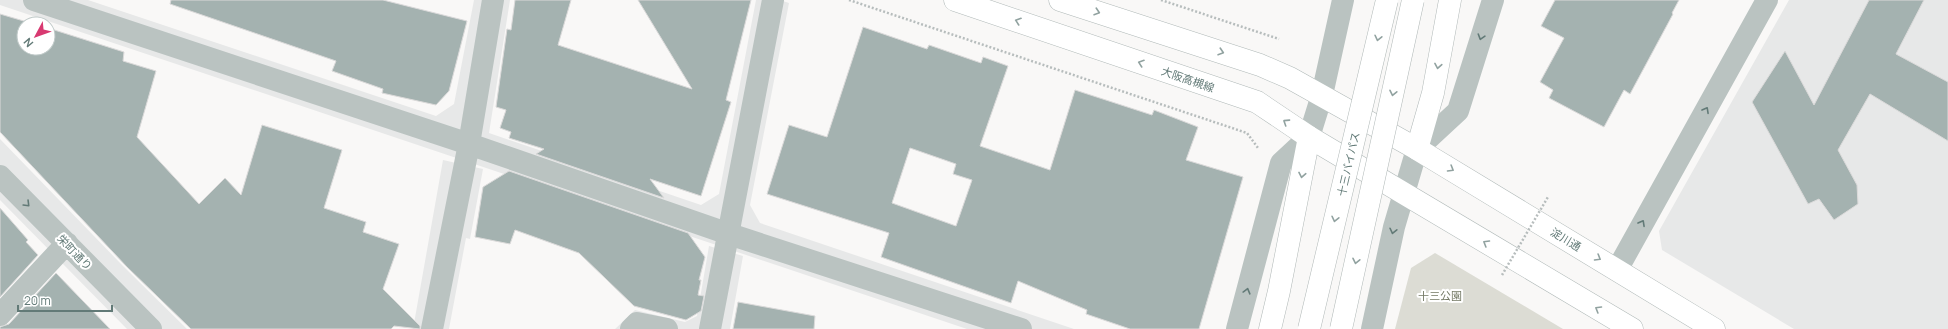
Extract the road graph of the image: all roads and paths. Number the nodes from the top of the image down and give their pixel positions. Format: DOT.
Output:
graph roads {
  1 [pos="34,0"];
  2 [pos="493,0"];
  3 [pos="773,0"];
  4 [pos="849,0"];
  5 [pos="955,0"];
  6 [pos="1060,0"];
  7 [pos="1162,0"];
  8 [pos="1343,0"];
  9 [pos="1387,0"];
  10 [pos="1413,0"];
  11 [pos="1450,0"];
  12 [pos="1493,0"];
  13 [pos="1767,0"];
  14 [pos="1279,39"];
  15 [pos="1322,95"];
  16 [pos="1309,137"];
  17 [pos="469,144"];
  18 [pos="1417,149"];
  19 [pos="1259,150"];
  20 [pos="0,176"];
  21 [pos="1403,193"];
  22 [pos="1548,197"];
  23 [pos="729,234"];
  24 [pos="66,243"];
  25 [pos="1617,270"];
  26 [pos="1502,276"];
  27 [pos="0,315"];
  28 [pos="980,322"];
  29 [pos="150,329"];
  30 [pos="432,329"];
  31 [pos="631,329"];
  32 [pos="667,329"];
  33 [pos="710,329"];
  34 [pos="1021,329"];
  35 [pos="1237,329"];
  36 [pos="1270,329"];
  37 [pos="1309,329"];
  38 [pos="1341,329"];
  39 [pos="1372,329"];
  40 [pos="1632,329"];
  41 [pos="1714,329"];
  1 -- 17 [label="street"];
  2 -- 17 [label="street"];
  3 -- 23 [label="street"];
  4 -- 19 [label="path"];
  16 -- 5 [label="main road, 大阪高槻線, one-way"];
  6 -- 15 [label="main road, one-way"];
  7 -- 14 [label="path"];
  8 -- 15 [label="street"];
  9 -- 37 [label="main road, 十三バイパス, one-way, bridge"];
  10 -- 38 [label="main road, one-way, bridge"];
  11 -- 18 [label="main road, one-way"];
  12 -- 18 [label="street, one-way"];
  25 -- 13 [label="street, one-way"];
  15 -- 16 [label="street"];
  15 -- 18 [label="main road"];
  16 -- 21 [label="main road, 大阪高槻線"];
  35 -- 16 [label="street, one-way"];
  16 -- 36 [label="main road, one-way"];
  17 -- 23 [label="street"];
  17 -- 30 [label="street"];
  18 -- 21 [label="street"];
  18 -- 25 [label="main road, 淀川通, one-way"];
  20 -- 24 [label="street, 栄町通り, one-way"];
  21 -- 39 [label="street, one-way"];
  40 -- 21 [label="main road, one-way"];
  22 -- 26 [label="path, bridge"];
  23 -- 28 [label="street"];
  23 -- 33 [label="street"];
  24 -- 27 [label="street"];
  24 -- 29 [label="street, 栄町通り"];
  25 -- 41 [label="main road, 淀川通"];
  28 -- 34 [label="street"];
  31 -- 32 [label="street"];
}
